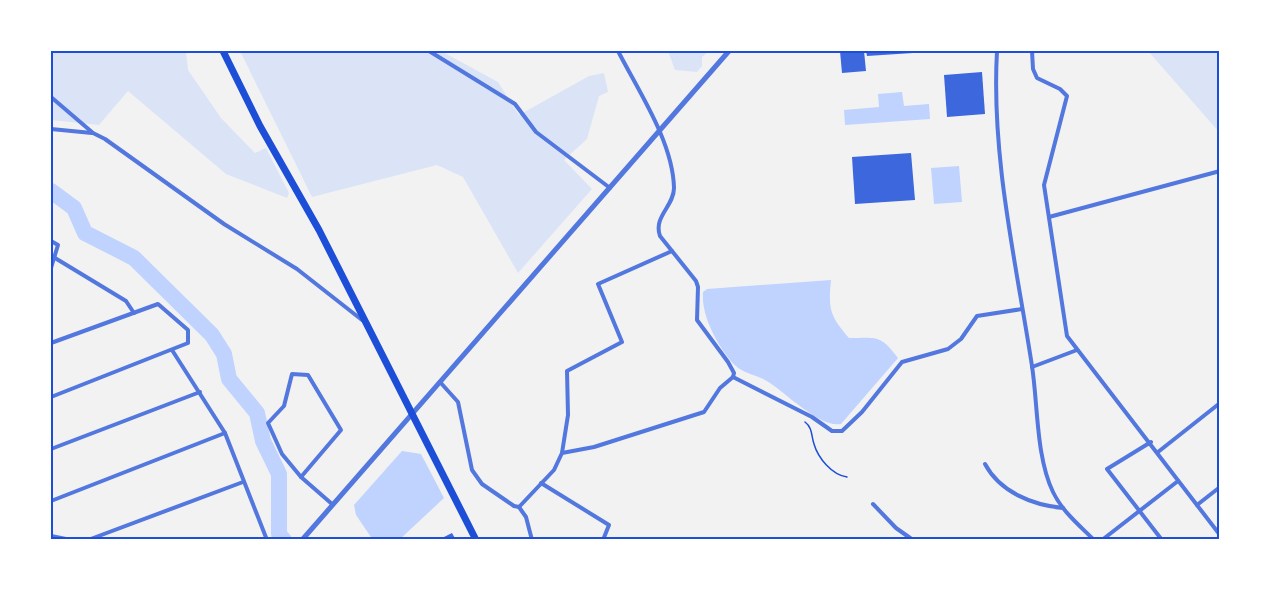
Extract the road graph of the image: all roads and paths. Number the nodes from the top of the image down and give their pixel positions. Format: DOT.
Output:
graph roads {
  1 [pos="223,51"];
  2 [pos="429,51"];
  3 [pos="618,51"];
  4 [pos="729,51"];
  5 [pos="997,51"];
  6 [pos="1032,51"];
  7 [pos="51,97"];
  8 [pos="51,129"];
  9 [pos="93,133"];
  10 [pos="659,133"];
  11 [pos="1220,171"];
  12 [pos="610,188"];
  13 [pos="1049,217"];
  14 [pos="51,241"];
  15 [pos="672,251"];
  16 [pos="55,258"];
  17 [pos="51,268"];
  18 [pos="1022,309"];
  19 [pos="134,312"];
  20 [pos="364,322"];
  21 [pos="51,343"];
  22 [pos="172,350"];
  23 [pos="1077,350"];
  24 [pos="1032,367"];
  25 [pos="733,377"];
  26 [pos="440,381"];
  27 [pos="200,392"];
  28 [pos="51,397"];
  29 [pos="1220,403"];
  30 [pos="412,411"];
  31 [pos="800,418"];
  32 [pos="225,433"];
  33 [pos="1151,441"];
  34 [pos="51,449"];
  35 [pos="1158,452"];
  36 [pos="562,453"];
  37 [pos="985,464"];
  38 [pos="301,477"];
  39 [pos="847,477"];
  40 [pos="1179,481"];
  41 [pos="243,482"];
  42 [pos="541,483"];
  43 [pos="1220,487"];
  44 [pos="51,501"];
  45 [pos="333,504"];
  46 [pos="873,504"];
  47 [pos="1197,505"];
  48 [pos="519,507"];
  49 [pos="1063,508"];
  50 [pos="1139,510"];
  51 [pos="1220,535"];
  52 [pos="51,536"];
  53 [pos="71,540"];
  54 [pos="88,540"];
  55 [pos="267,540"];
  56 [pos="302,540"];
  57 [pos="477,540"];
  58 [pos="532,540"];
  59 [pos="603,540"];
  60 [pos="913,540"];
  61 [pos="1094,540"];
  62 [pos="1102,540"];
  63 [pos="1162,540"];
  1 -- 20 [label="highway"];
  2 -- 12 [label="street"];
  3 -- 10 [label="street"];
  4 -- 10 [label="street"];
  5 -- 18 [label="street"];
  6 -- 13 [label="street"];
  7 -- 9 [label="street"];
  8 -- 9 [label="street"];
  9 -- 20 [label="street"];
  10 -- 12 [label="street"];
  10 -- 15 [label="street"];
  11 -- 13 [label="street"];
  12 -- 26 [label="street"];
  13 -- 23 [label="street"];
  14 -- 16 [label="street"];
  15 -- 25 [label="street"];
  15 -- 36 [label="street"];
  16 -- 17 [label="street"];
  16 -- 19 [label="street"];
  18 -- 24 [label="street"];
  18 -- 25 [label="street"];
  19 -- 21 [label="street"];
  19 -- 22 [label="street"];
  20 -- 30 [label="highway"];
  22 -- 27 [label="street"];
  22 -- 28 [label="street"];
  23 -- 24 [label="street"];
  23 -- 33 [label="street"];
  24 -- 49 [label="street"];
  25 -- 36 [label="street"];
  26 -- 30 [label="street"];
  26 -- 48 [label="street"];
  27 -- 32 [label="street"];
  27 -- 34 [label="street"];
  29 -- 35 [label="street"];
  30 -- 45 [label="street"];
  30 -- 57 [label="highway"];
  31 -- 39 [label="path"];
  32 -- 41 [label="street"];
  32 -- 44 [label="street"];
  33 -- 35 [label="street"];
  33 -- 50 [label="street"];
  35 -- 40 [label="street"];
  36 -- 42 [label="street"];
  37 -- 49 [label="street"];
  38 -- 38 [label="street"];
  38 -- 45 [label="street"];
  40 -- 47 [label="street"];
  40 -- 50 [label="street"];
  41 -- 54 [label="street"];
  41 -- 55 [label="street"];
  42 -- 48 [label="street"];
  42 -- 59 [label="street"];
  43 -- 47 [label="street"];
  45 -- 56 [label="street"];
  46 -- 60 [label="street"];
  47 -- 51 [label="street"];
  48 -- 58 [label="street"];
  49 -- 61 [label="street"];
  50 -- 62 [label="street"];
  50 -- 63 [label="street"];
  52 -- 53 [label="street"];
}
